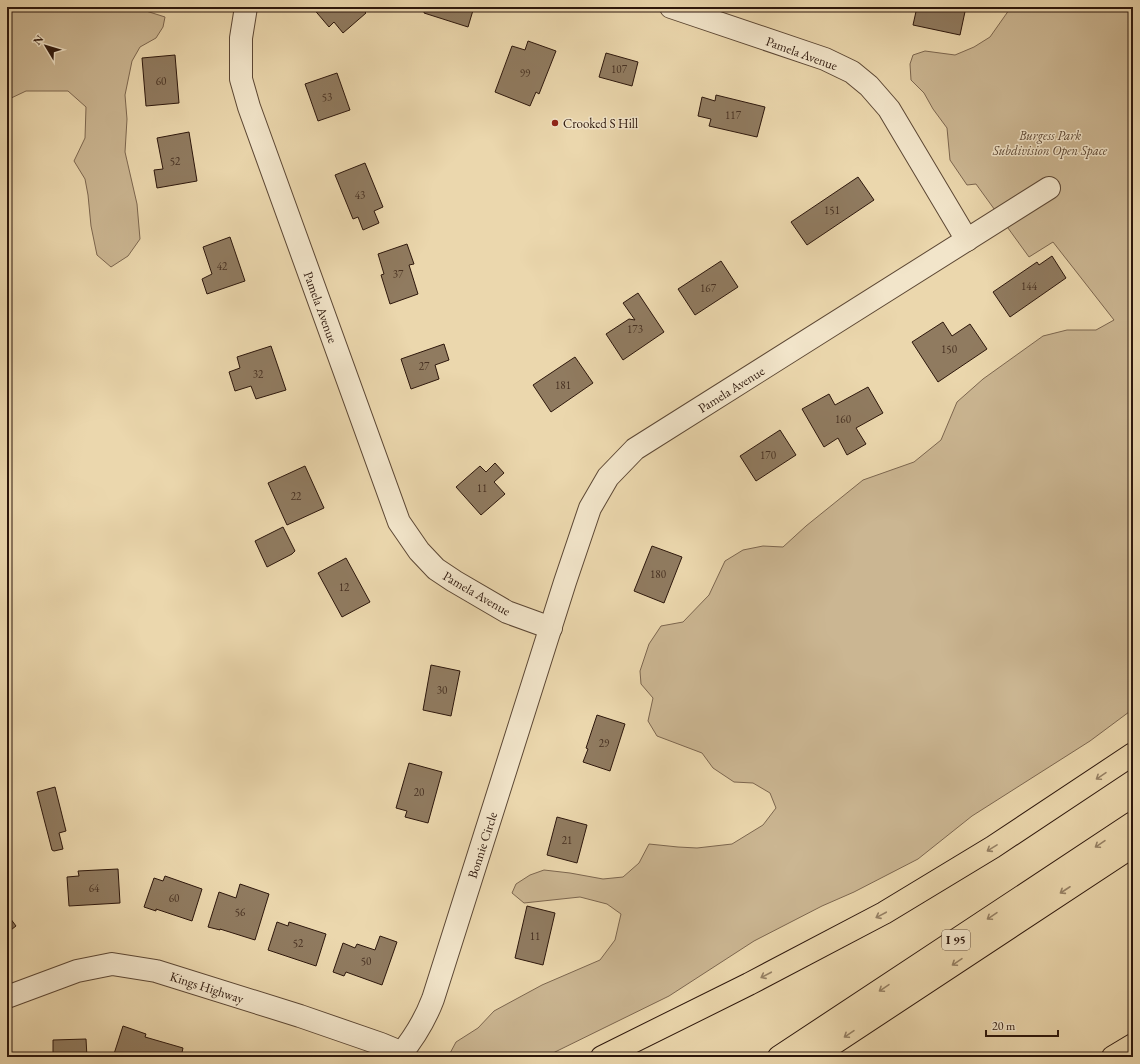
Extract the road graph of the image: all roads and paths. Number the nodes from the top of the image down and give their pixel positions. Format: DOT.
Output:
graph roads {
  1 [pos="246,7"];
  2 [pos="671,7"];
  3 [pos="1049,188"];
  4 [pos="967,240"];
  5 [pos="551,628"];
  6 [pos="1133,754"];
  7 [pos="1133,823"];
  8 [pos="1133,846"];
  9 [pos="7,997"];
  10 [pos="1133,1045"];
  11 [pos="401,1056"];
  12 [pos="602,1057"];
  13 [pos="779,1057"];
  14 [pos="813,1057"];
  15 [pos="1113,1057"];
  1 -- 5 [label="street, Pamela Avenue"];
  2 -- 4 [label="street, Pamela Avenue"];
  3 -- 4 [label="street, Pamela Avenue"];
  4 -- 5 [label="street, Pamela Avenue"];
  5 -- 11 [label="street, Bonnie Circle"];
  6 -- 12 [label="highway, one-way"];
  7 -- 13 [label="highway, I 95, one-way"];
  8 -- 14 [label="highway, one-way"];
  9 -- 11 [label="street, Kings Highway"];
  10 -- 15 [label="highway"];
}
